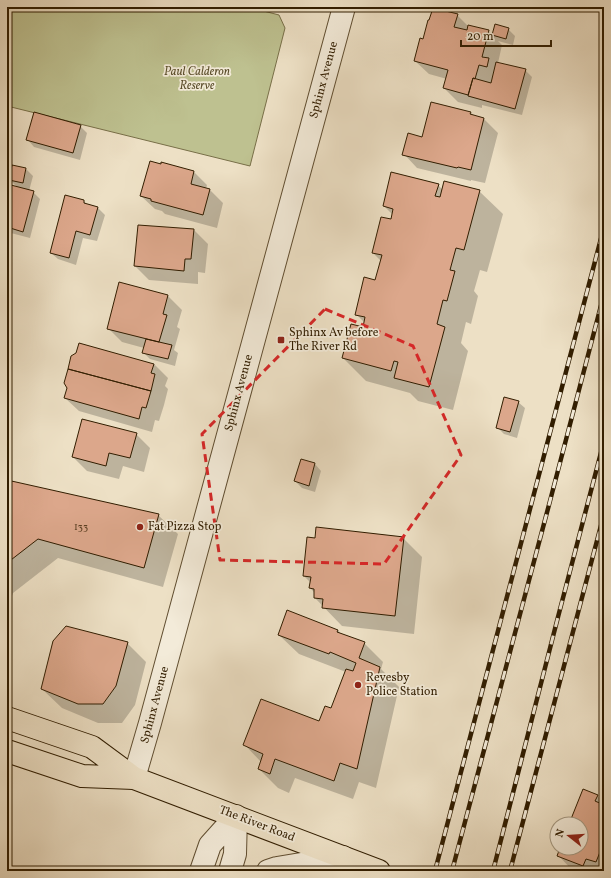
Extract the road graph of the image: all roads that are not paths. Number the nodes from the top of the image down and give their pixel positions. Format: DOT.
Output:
graph roads {
  1 [pos="344,7"];
  2 [pos="7,718"];
  3 [pos="7,751"];
  4 [pos="134,778"];
  5 [pos="236,816"];
  6 [pos="343,857"];
  7 [pos="200,871"];
  8 [pos="230,871"];
  9 [pos="268,871"];
  10 [pos="379,871"];
  1 -- 4 [label="street, Sphinx Avenue"];
  2 -- 4 [label="main road, The River Road"];
  3 -- 4 [label="main road, The River Road"];
  4 -- 5 [label="main road, The River Road"];
  5 -- 6 [label="main road, The River Road"];
  5 -- 7 [label="street"];
  5 -- 8 [label="street"];
  6 -- 9 [label="street"];
  6 -- 10 [label="main road, The River Road"];
}
